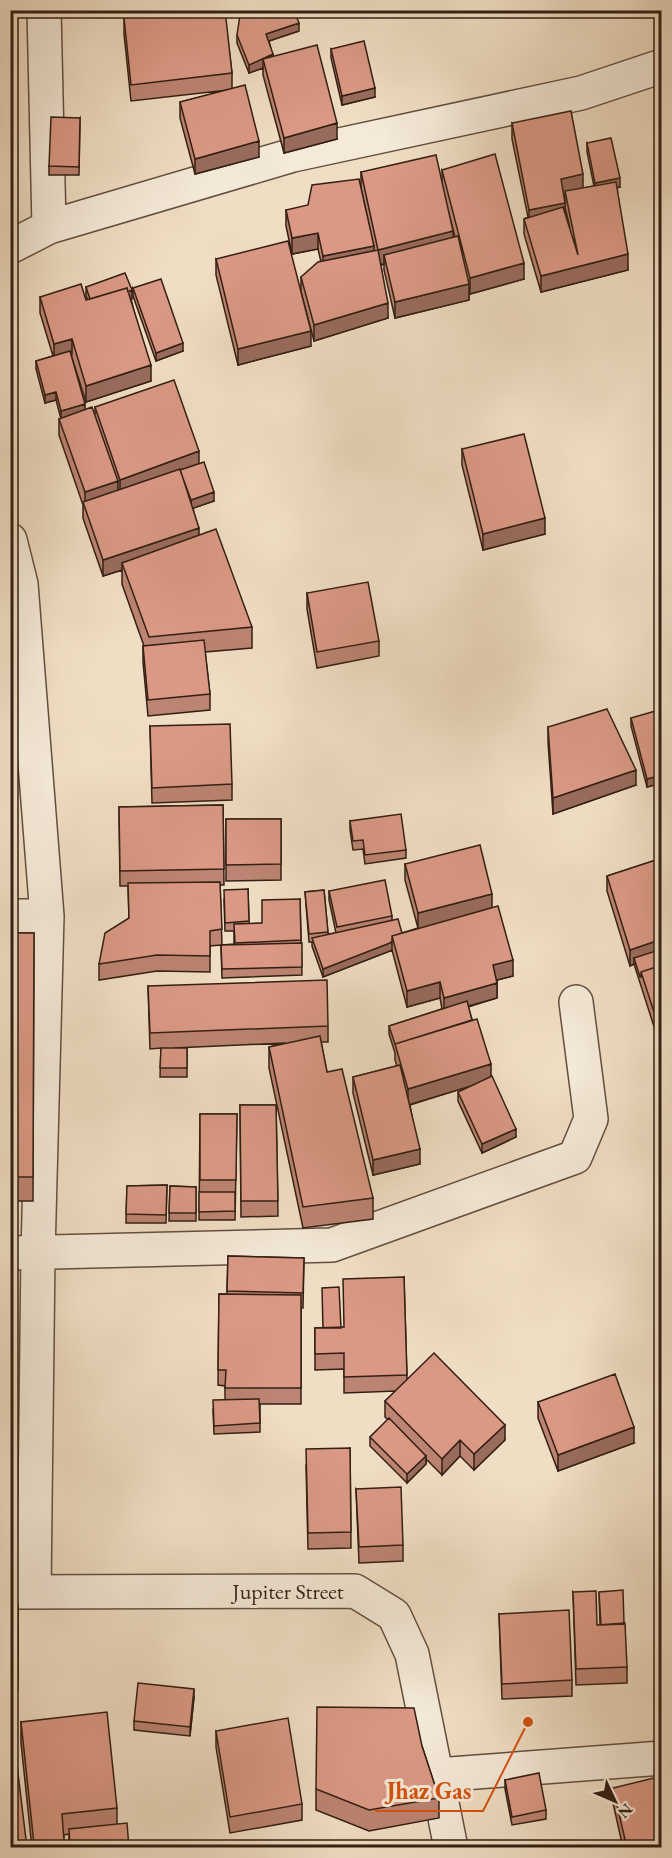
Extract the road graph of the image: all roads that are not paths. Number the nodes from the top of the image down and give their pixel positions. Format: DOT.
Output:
graph roads {
  1 [pos="44,10"];
  2 [pos="662,66"];
  3 [pos="49,227"];
  4 [pos="10,247"];
  5 [pos="10,540"];
  6 [pos="16,584"];
  7 [pos="10,916"];
  8 [pos="47,916"];
  9 [pos="576,1002"];
  10 [pos="24,1253"];
  11 [pos="22,1592"];
  12 [pos="662,1758"];
  13 [pos="437,1775"];
  14 [pos="442,1846"];
  1 -- 3 [label="street"];
  2 -- 3 [label="street"];
  3 -- 4 [label="street"];
  5 -- 6 [label="street"];
  6 -- 8 [label="street"];
  7 -- 8 [label="street"];
  8 -- 10 [label="street"];
  9 -- 10 [label="street"];
  10 -- 11 [label="street"];
  11 -- 13 [label="street, Jupiter Street"];
  12 -- 13 [label="street"];
  13 -- 14 [label="street, Jupiter Street"];
}
